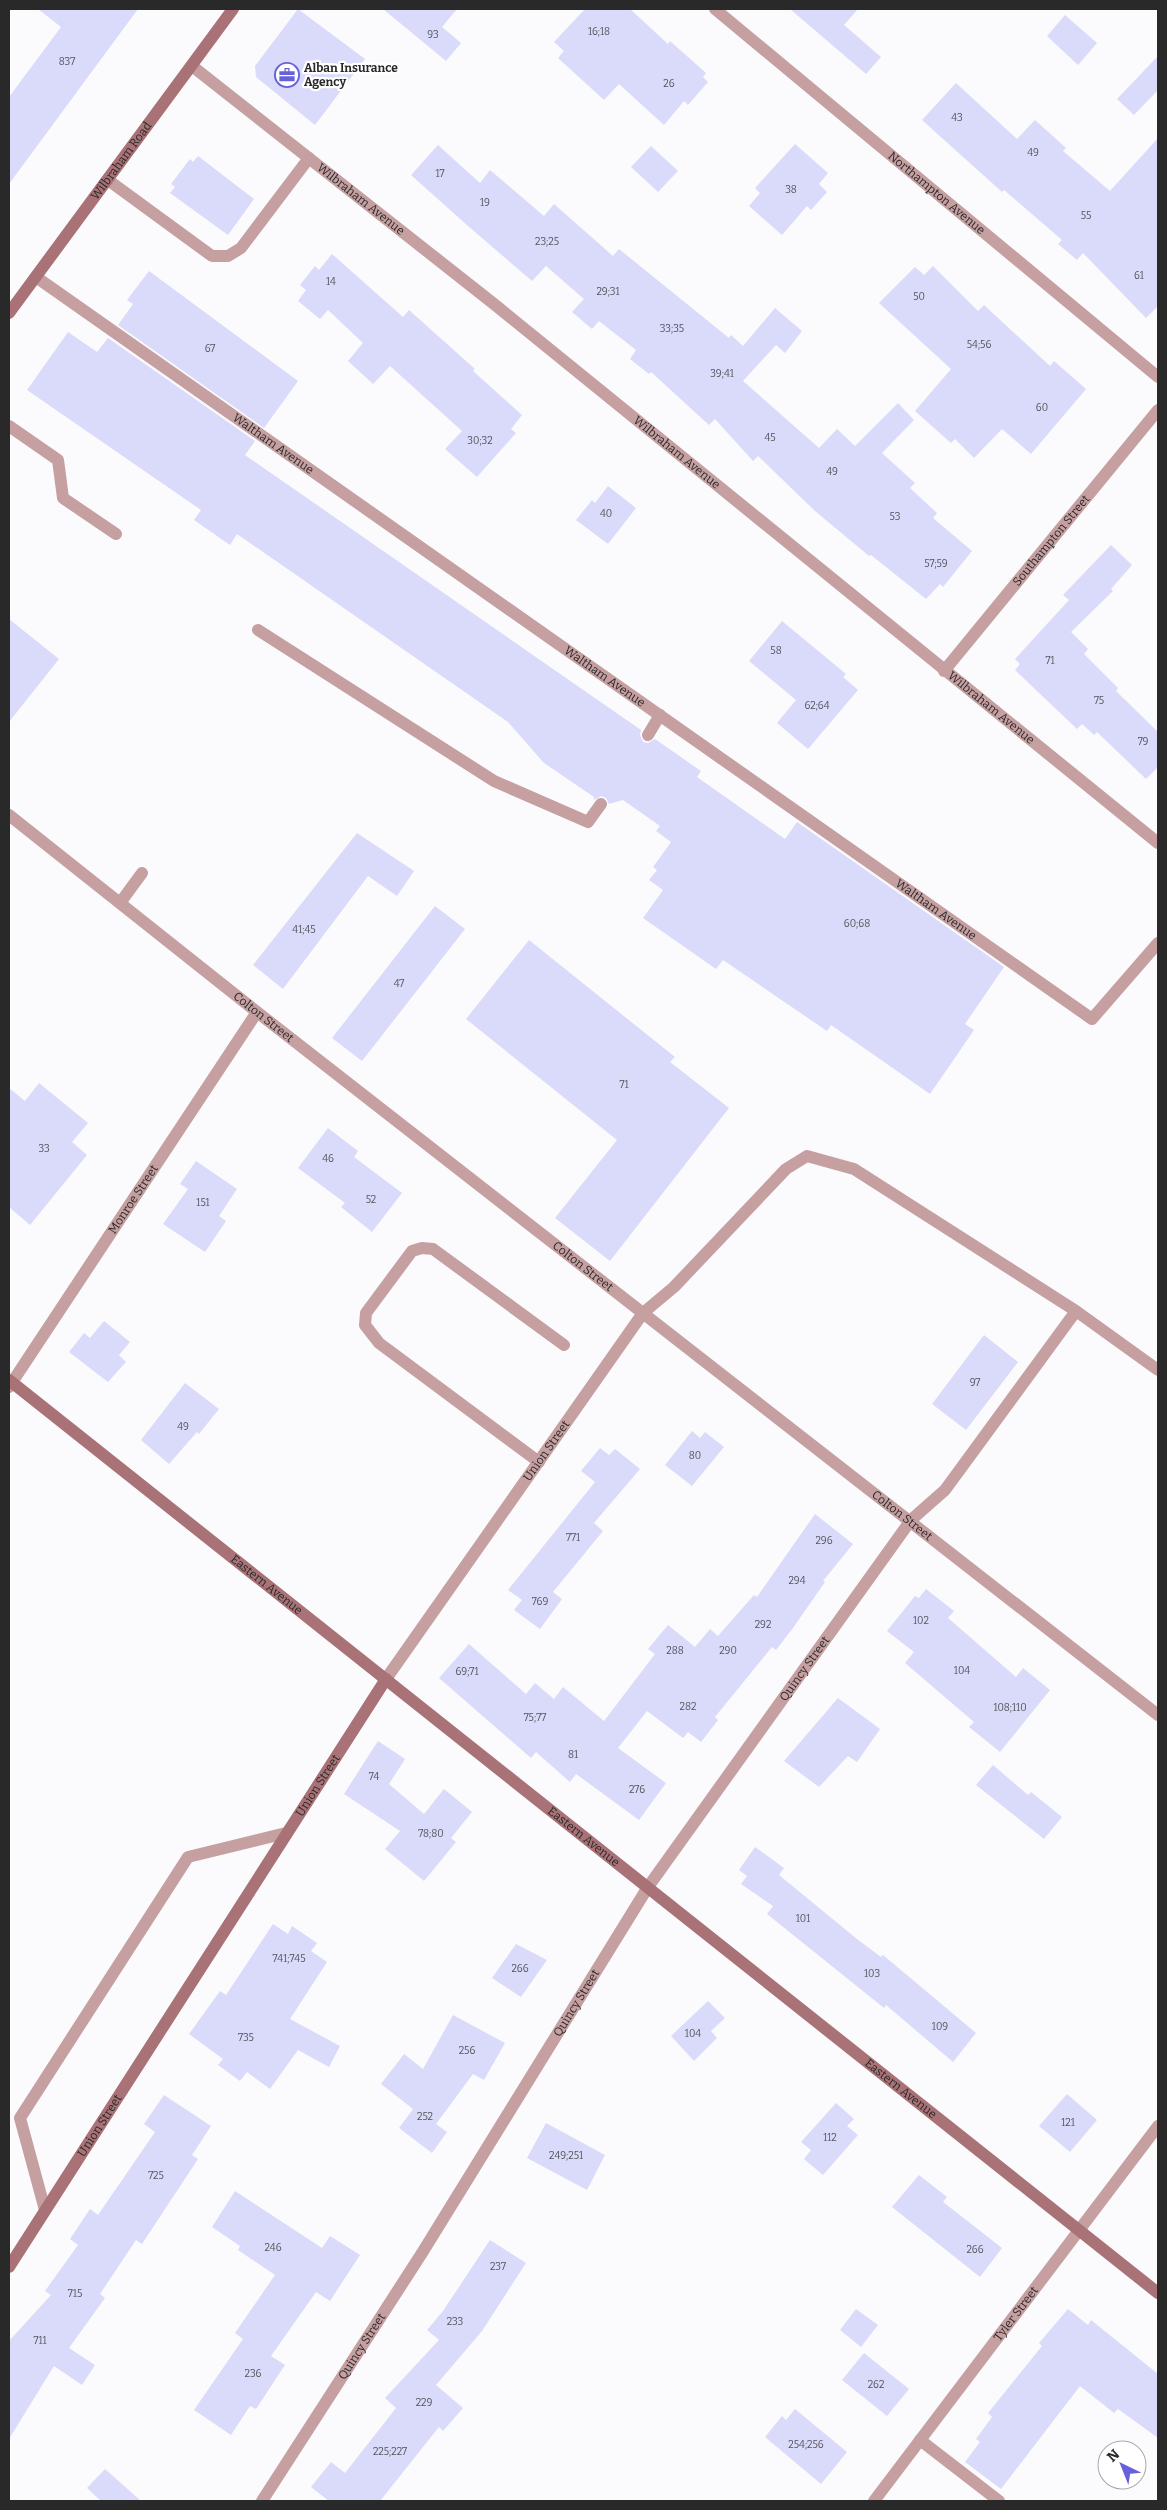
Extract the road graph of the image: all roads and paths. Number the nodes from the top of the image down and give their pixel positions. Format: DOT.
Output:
graph roads {
  1 [pos="233,9"];
  2 [pos="714,9"];
  3 [pos="192,66"];
  4 [pos="309,158"];
  5 [pos="108,180"];
  6 [pos="36,277"];
  7 [pos="9,313"];
  8 [pos="1158,377"];
  9 [pos="1158,410"];
  10 [pos="9,426"];
  11 [pos="116,534"];
  12 [pos="258,630"];
  13 [pos="944,671"];
  14 [pos="660,716"];
  15 [pos="648,734"];
  16 [pos="601,804"];
  17 [pos="9,815"];
  18 [pos="1158,843"];
  19 [pos="142,873"];
  20 [pos="120,903"];
  21 [pos="1158,943"];
  22 [pos="256,1012"];
  23 [pos="1076,1311"];
  24 [pos="643,1313"];
  25 [pos="564,1345"];
  26 [pos="1158,1370"];
  27 [pos="10,1383"];
  28 [pos="539,1462"];
  29 [pos="911,1520"];
  30 [pos="386,1679"];
  31 [pos="1158,1715"];
  32 [pos="286,1833"];
  33 [pos="648,1888"];
  34 [pos="1158,2126"];
  35 [pos="45,2210"];
  36 [pos="1078,2230"];
  37 [pos="9,2267"];
  38 [pos="1158,2293"];
  39 [pos="920,2440"];
  40 [pos="262,2501"];
  41 [pos="874,2501"];
  42 [pos="999,2501"];
  1 -- 3 [label="street, Wilbraham Road"];
  2 -- 8 [label="street, Northampton Avenue"];
  3 -- 4 [label="street, Wilbraham Avenue"];
  3 -- 5 [label="street, Wilbraham Road"];
  4 -- 5 [label="street"];
  4 -- 13 [label="street, Wilbraham Avenue"];
  5 -- 6 [label="street, Wilbraham Road"];
  6 -- 7 [label="street, Wilbraham Road"];
  6 -- 14 [label="street, Waltham Avenue"];
  9 -- 13 [label="street, Southampton Street"];
  10 -- 11 [label="street"];
  12 -- 16 [label="street"];
  13 -- 18 [label="street, Wilbraham Avenue"];
  14 -- 15 [label="street"];
  14 -- 21 [label="street, Waltham Avenue"];
  17 -- 20 [label="street, Colton Street"];
  19 -- 20 [label="street"];
  20 -- 22 [label="street, Colton Street"];
  22 -- 24 [label="street, Colton Street"];
  22 -- 27 [label="street, Monroe Street"];
  23 -- 24 [label="street, Union Street"];
  23 -- 26 [label="street, Union Street"];
  23 -- 29 [label="street, Quincy Street"];
  24 -- 28 [label="street, Union Street"];
  24 -- 29 [label="street, Colton Street"];
  25 -- 28 [label="street"];
  27 -- 30 [label="street, Eastern Avenue"];
  28 -- 30 [label="street, Union Street"];
  29 -- 31 [label="street, Colton Street"];
  29 -- 33 [label="street, Quincy Street"];
  30 -- 32 [label="street, Union Street"];
  30 -- 33 [label="street, Eastern Avenue"];
  32 -- 35 [label="street, Union Street"];
  32 -- 35 [label="street"];
  33 -- 36 [label="street, Eastern Avenue"];
  33 -- 40 [label="street, Quincy Street"];
  34 -- 36 [label="street, Tyler Street"];
  35 -- 37 [label="street, Union Street"];
  36 -- 38 [label="street, Eastern Avenue"];
  36 -- 39 [label="street, Tyler Street"];
  39 -- 41 [label="street, Tyler Street"];
  39 -- 42 [label="street"];
}
